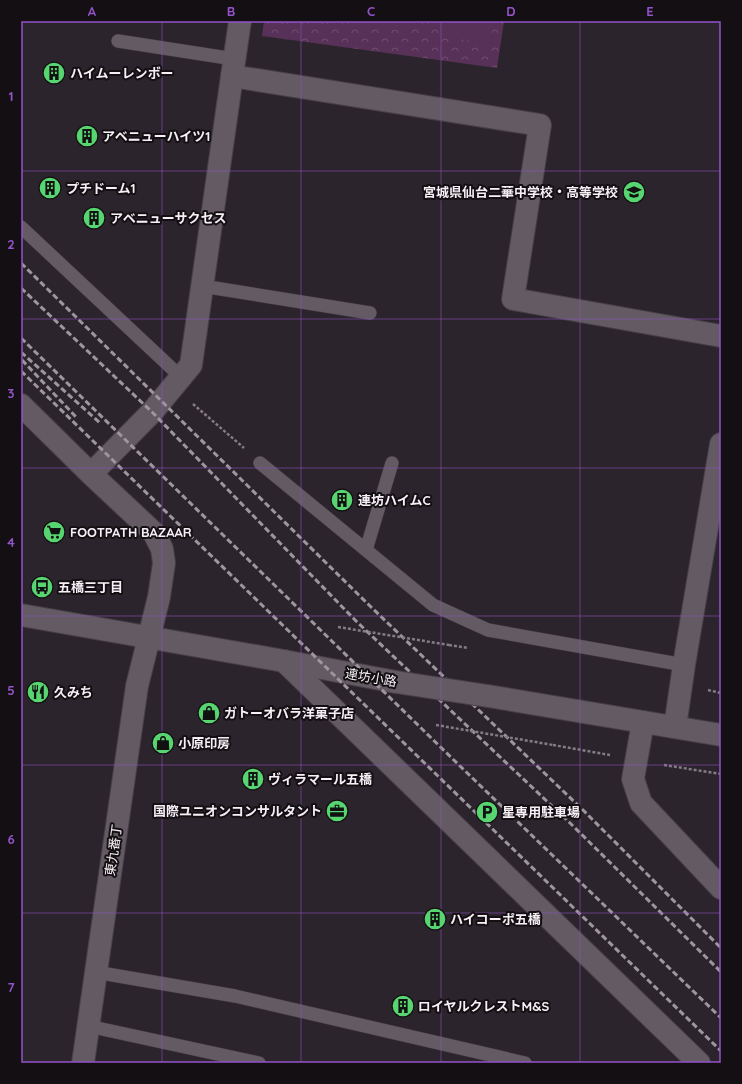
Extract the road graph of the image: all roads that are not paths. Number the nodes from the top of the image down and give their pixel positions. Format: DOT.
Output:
graph roads {
  1 [pos="240,21"];
  2 [pos="118,41"];
  3 [pos="233,68"];
  4 [pos="21,227"];
  5 [pos="202,286"];
  6 [pos="370,313"];
  7 [pos="721,336"];
  8 [pos="178,381"];
  9 [pos="21,405"];
  10 [pos="721,444"];
  11 [pos="260,463"];
  12 [pos="392,463"];
  13 [pos="91,474"];
  14 [pos="366,550"];
  15 [pos="21,615"];
  16 [pos="148,638"];
  17 [pos="284,661"];
  18 [pos="684,665"];
  19 [pos="643,722"];
  20 [pos="675,727"];
  21 [pos="721,735"];
  22 [pos="721,888"];
  23 [pos="95,972"];
  24 [pos="88,1026"];
  25 [pos="83,1063"];
  26 [pos="259,1063"];
  27 [pos="525,1063"];
  28 [pos="699,1063"];
  1 -- 3 [label="street"];
  2 -- 3 [label="lane"];
  3 -- 5 [label="street"];
  3 -- 7 [label="street"];
  4 -- 8 [label="lane"];
  5 -- 6 [label="lane"];
  5 -- 8 [label="street"];
  8 -- 13 [label="street"];
  9 -- 13 [label="street, 東九番丁"];
  10 -- 18 [label="street"];
  11 -- 14 [label="lane"];
  12 -- 14 [label="lane"];
  13 -- 16 [label="street, 東九番丁"];
  14 -- 18 [label="lane"];
  15 -- 16 [label="street, 連坊小路"];
  16 -- 17 [label="street, 連坊小路"];
  16 -- 23 [label="street, 東九番丁"];
  17 -- 19 [label="street, 連坊小路, bridge"];
  17 -- 28 [label="street"];
  18 -- 20 [label="street"];
  19 -- 20 [label="street, 連坊小路"];
  19 -- 22 [label="street"];
  20 -- 21 [label="street, 連坊小路"];
  23 -- 24 [label="street, 東九番丁"];
  23 -- 27 [label="lane"];
  24 -- 25 [label="street, 東九番丁"];
  24 -- 26 [label="lane"];
}
